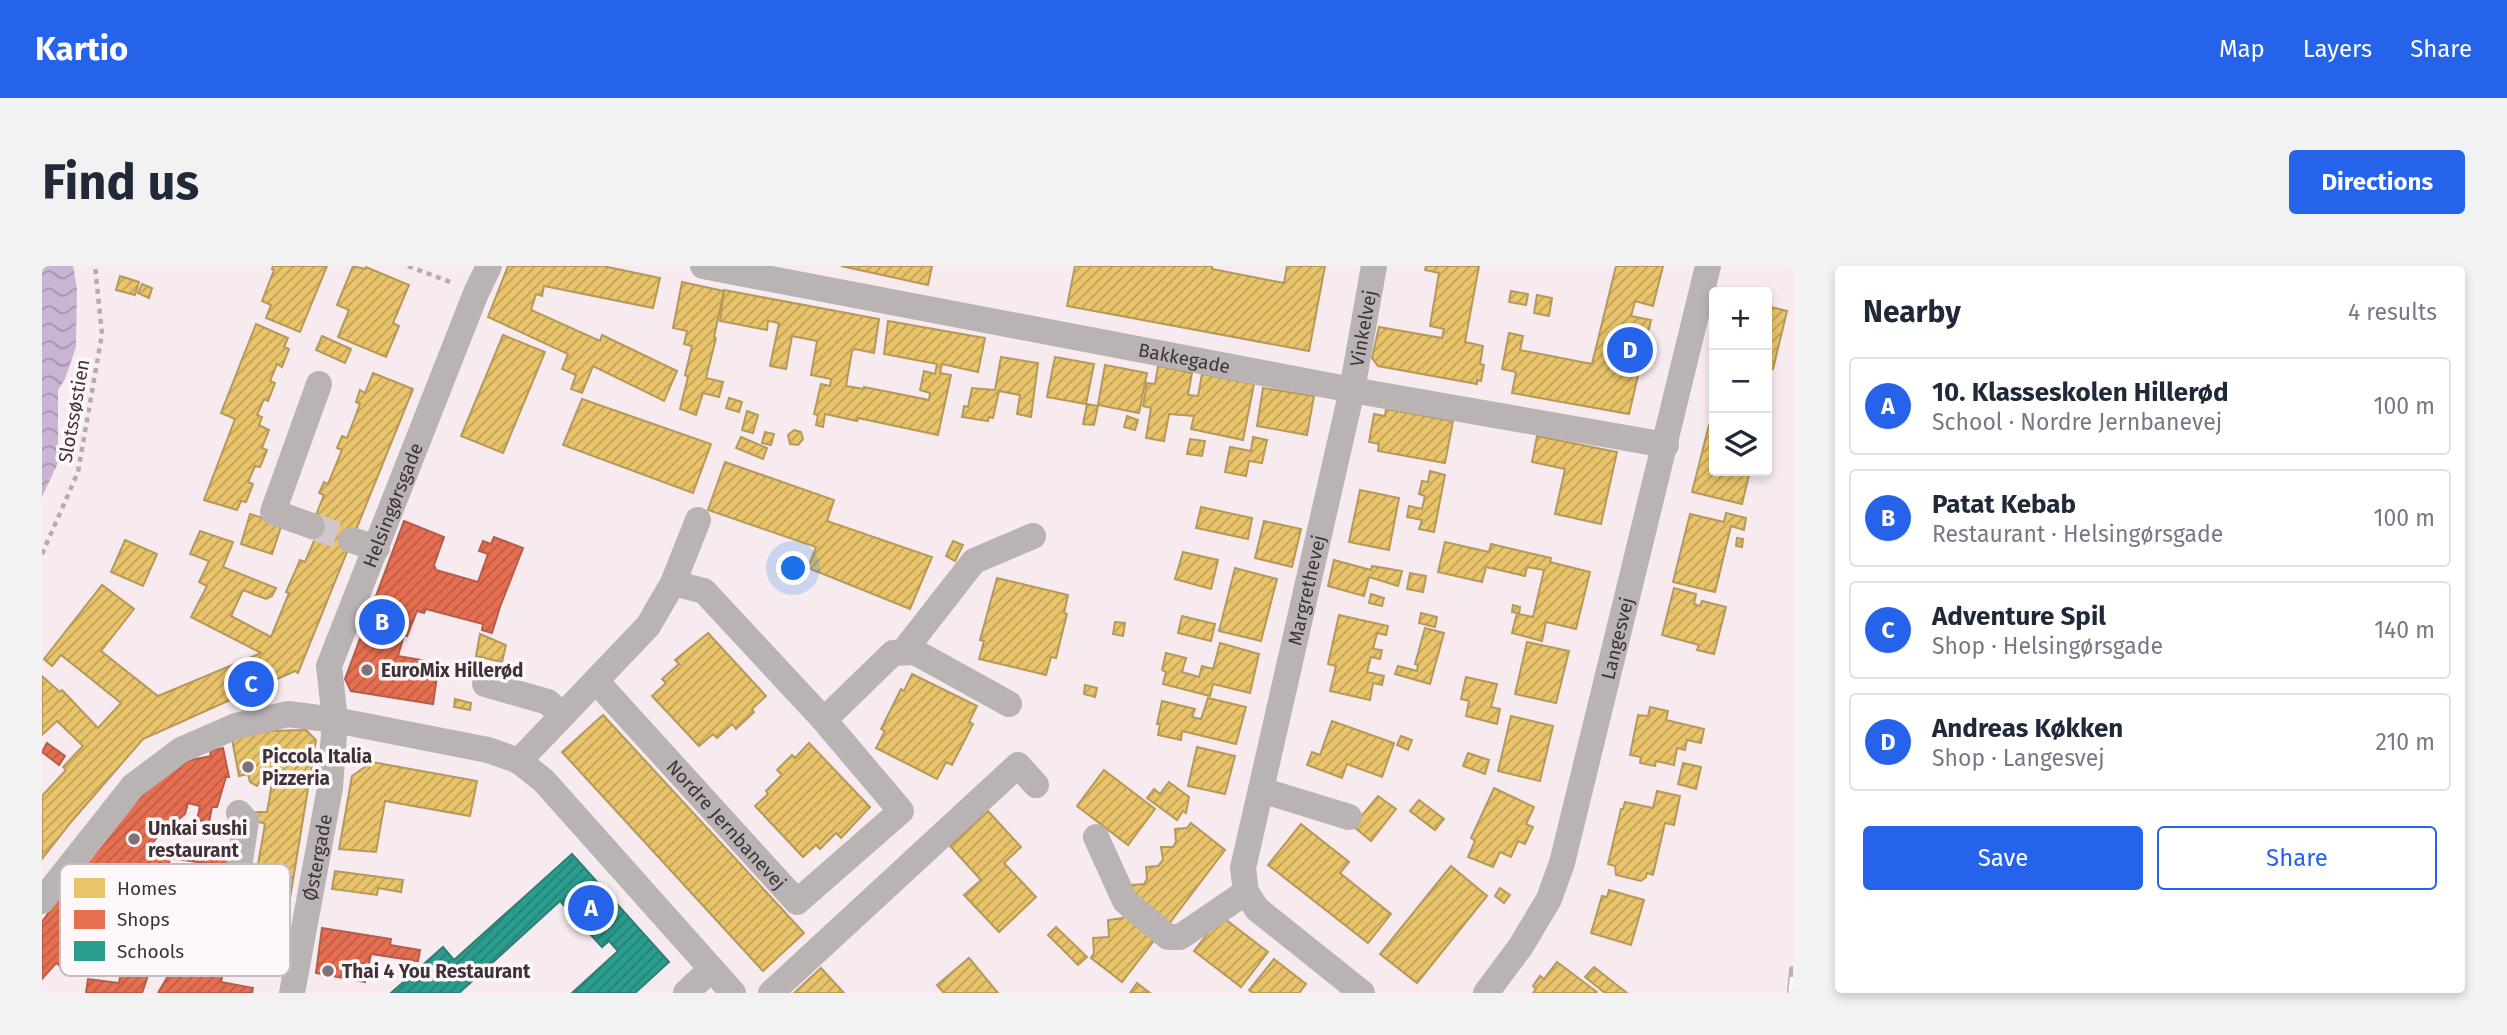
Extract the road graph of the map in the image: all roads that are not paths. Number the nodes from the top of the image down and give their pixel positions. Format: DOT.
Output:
graph roads {
  1 [pos="489,266"];
  2 [pos="703,266"];
  3 [pos="1374,266"];
  4 [pos="1708,266"];
  5 [pos="319,384"];
  6 [pos="1352,390"];
  7 [pos="1666,445"];
  8 [pos="698,520"];
  9 [pos="312,526"];
  10 [pos="1033,536"];
  11 [pos="351,540"];
  12 [pos="376,548"];
  13 [pos="673,583"];
  14 [pos="903,652"];
  15 [pos="596,681"];
  16 [pos="485,684"];
  17 [pos="1009,705"];
  18 [pos="562,716"];
  19 [pos="335,720"];
  20 [pos="824,720"];
  21 [pos="519,761"];
  22 [pos="1036,785"];
  23 [pos="1261,790"];
  24 [pos="239,813"];
  25 [pos="1349,817"];
  26 [pos="1096,837"];
  27 [pos="71,864"];
  28 [pos="240,864"];
  29 [pos="60,878"];
  30 [pos="1246,892"];
  31 [pos="42,901"];
  32 [pos="290,958"];
  33 [pos="298,959"];
  34 [pos="711,969"];
  35 [pos="292,993"];
  36 [pos="686,993"];
  37 [pos="733,993"];
  38 [pos="771,993"];
  39 [pos="1362,993"];
  40 [pos="1486,993"];
  1 -- 12 [label="street, Helsingørsgade"];
  2 -- 6 [label="street, Bakkegade"];
  3 -- 6 [label="street, Vinkelvej"];
  4 -- 7 [label="street, Langesvej"];
  5 -- 9 [label="street"];
  6 -- 7 [label="street, Bakkegade"];
  6 -- 23 [label="street, Margrethevej"];
  7 -- 40 [label="street, Langesvej"];
  8 -- 13 [label="street"];
  10 -- 14 [label="street"];
  11 -- 12 [label="street"];
  12 -- 19 [label="street, Helsingørsgade"];
  13 -- 15 [label="street"];
  13 -- 20 [label="street, Nordre Jernbanevej"];
  14 -- 17 [label="street"];
  14 -- 20 [label="street"];
  15 -- 18 [label="street"];
  15 -- 20 [label="street, Nordre Jernbanevej"];
  16 -- 18 [label="street"];
  18 -- 21 [label="street"];
  19 -- 21 [label="street"];
  19 -- 27 [label="street"];
  19 -- 33 [label="street, Østergade"];
  21 -- 34 [label="street"];
  22 -- 38 [label="street"];
  23 -- 25 [label="street"];
  23 -- 30 [label="street, Margrethevej"];
  24 -- 28 [label="street"];
  26 -- 30 [label="street"];
  29 -- 31 [label="street"];
  30 -- 39 [label="street"];
  32 -- 33 [label="street"];
  33 -- 35 [label="street, Østergade"];
  34 -- 36 [label="street"];
  34 -- 37 [label="street"];
}
